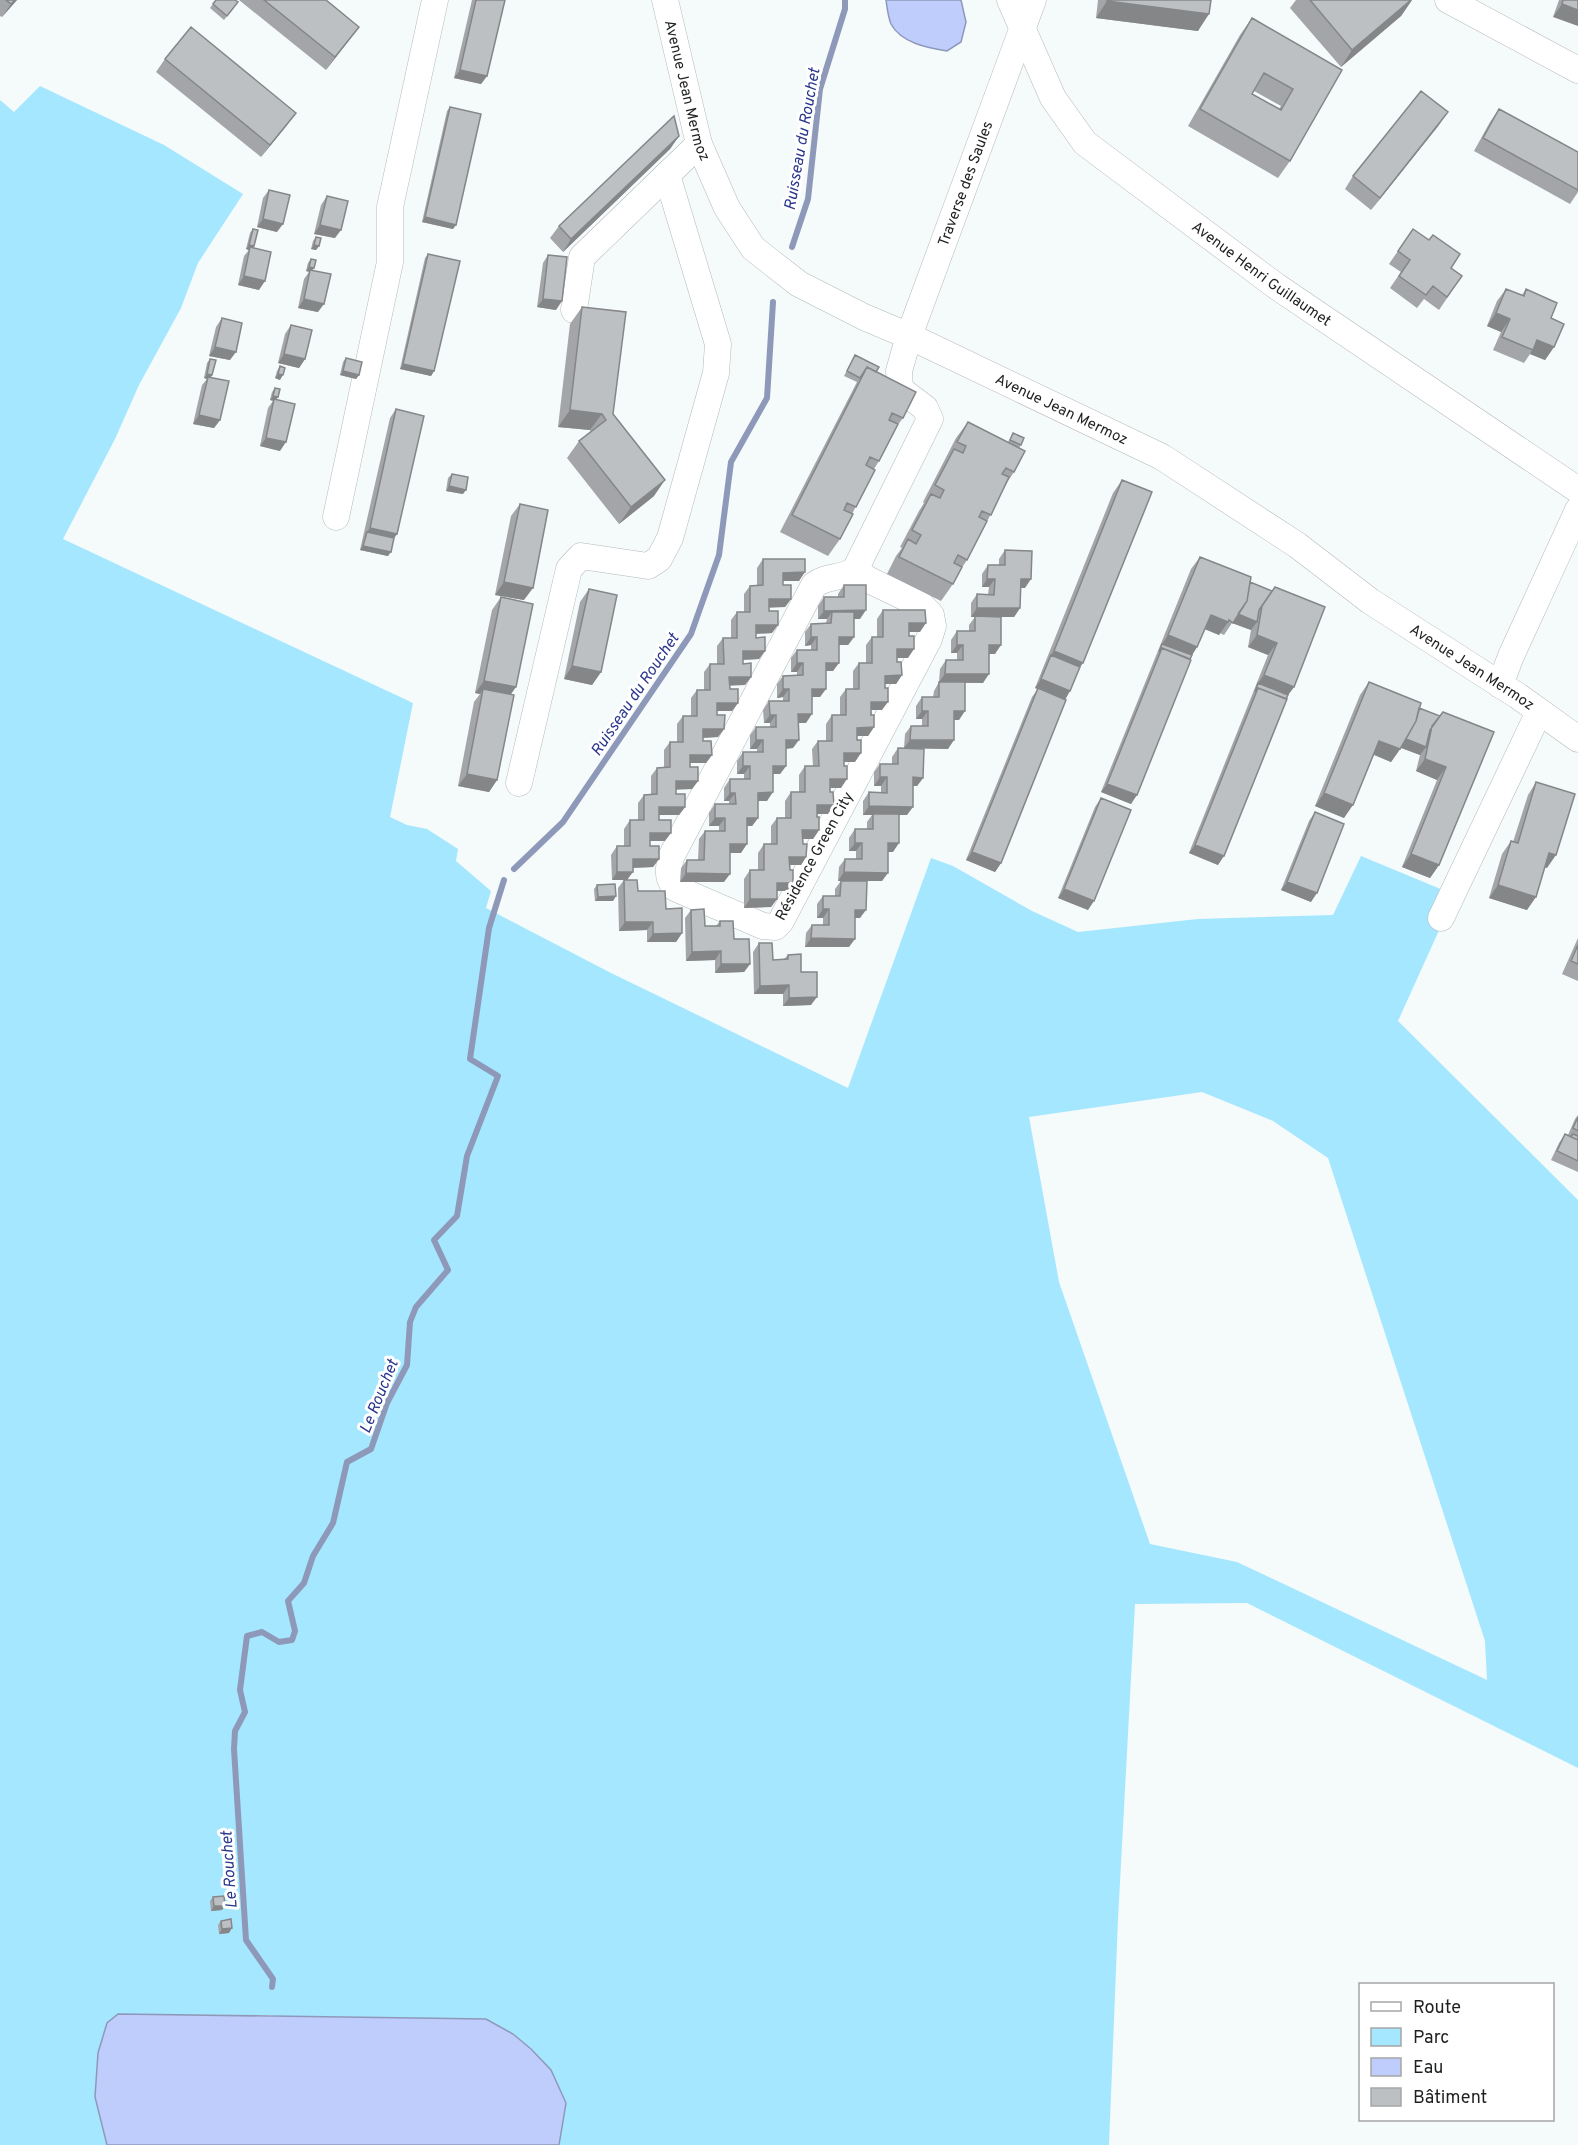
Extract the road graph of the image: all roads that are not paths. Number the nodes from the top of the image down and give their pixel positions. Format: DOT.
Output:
graph roads {
  1 [pos="435,0"];
  2 [pos="665,0"];
  3 [pos="1010,0"];
  4 [pos="1034,0"];
  5 [pos="1448,0"];
  6 [pos="1023,31"];
  7 [pos="1578,70"];
  8 [pos="699,144"];
  9 [pos="667,175"];
  10 [pos="574,310"];
  11 [pos="909,336"];
  12 [pos="1578,490"];
  13 [pos="1578,510"];
  14 [pos="336,517"];
  15 [pos="855,570"];
  16 [pos="1500,686"];
  17 [pos="1539,712"];
  18 [pos="1578,739"];
  19 [pos="519,783"];
  20 [pos="1441,918"];
  1 -- 14 [label="street"];
  2 -- 8 [label="street, Avenue Jean Mermoz"];
  3 -- 6 [label="street, Avenue Henri Guillaumet"];
  4 -- 6 [label="street, Traverse des Saules"];
  5 -- 7 [label="street"];
  6 -- 11 [label="street, Traverse des Saules"];
  6 -- 12 [label="street, Avenue Henri Guillaumet"];
  8 -- 9 [label="street"];
  8 -- 11 [label="street, Avenue Jean Mermoz"];
  9 -- 10 [label="street"];
  9 -- 19 [label="street"];
  11 -- 15 [label="street"];
  11 -- 16 [label="street, Avenue Jean Mermoz"];
  13 -- 16 [label="street"];
  15 -- 15 [label="street, Résidence Green City"];
  16 -- 17 [label="street, Avenue Jean Mermoz"];
  17 -- 18 [label="street, Avenue Jean Mermoz"];
  17 -- 20 [label="street"];
}
